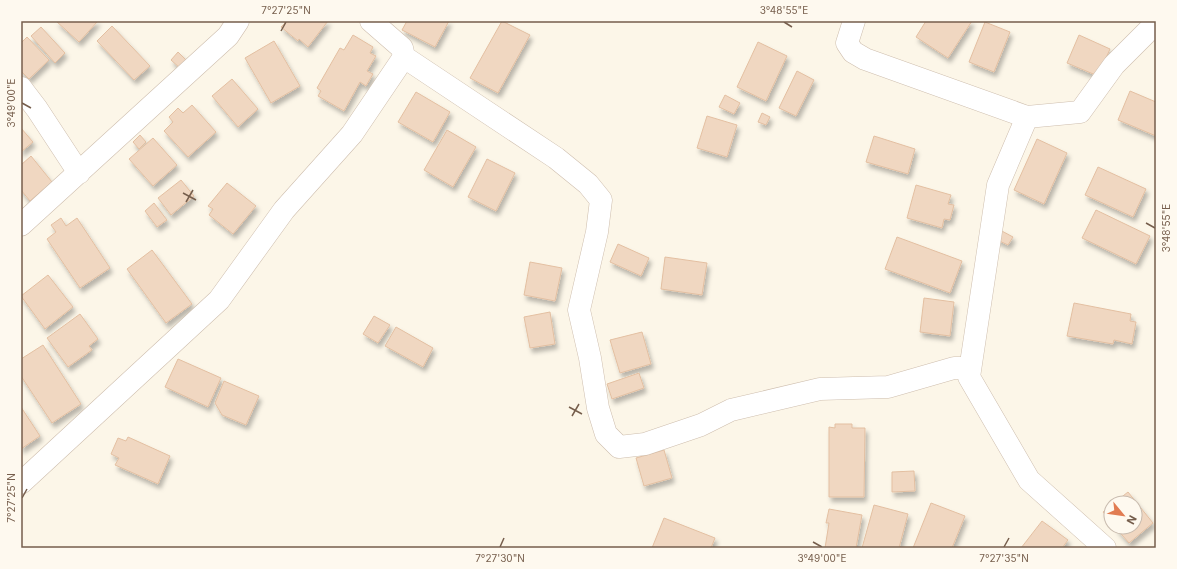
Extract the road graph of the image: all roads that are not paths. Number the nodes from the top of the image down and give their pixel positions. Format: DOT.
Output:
graph roads {
  1 [pos="238,21"];
  2 [pos="371,21"];
  3 [pos="854,21"];
  4 [pos="1156,29"];
  5 [pos="404,57"];
  6 [pos="21,88"];
  7 [pos="1027,118"];
  8 [pos="79,173"];
  9 [pos="21,225"];
  10 [pos="970,368"];
  11 [pos="21,483"];
  12 [pos="1105,548"];
  1 -- 8 [label="street"];
  2 -- 5 [label="street"];
  3 -- 7 [label="street"];
  4 -- 7 [label="street"];
  5 -- 10 [label="street"];
  5 -- 11 [label="street"];
  6 -- 8 [label="street"];
  7 -- 10 [label="street"];
  8 -- 9 [label="street"];
  10 -- 12 [label="street"];
}
